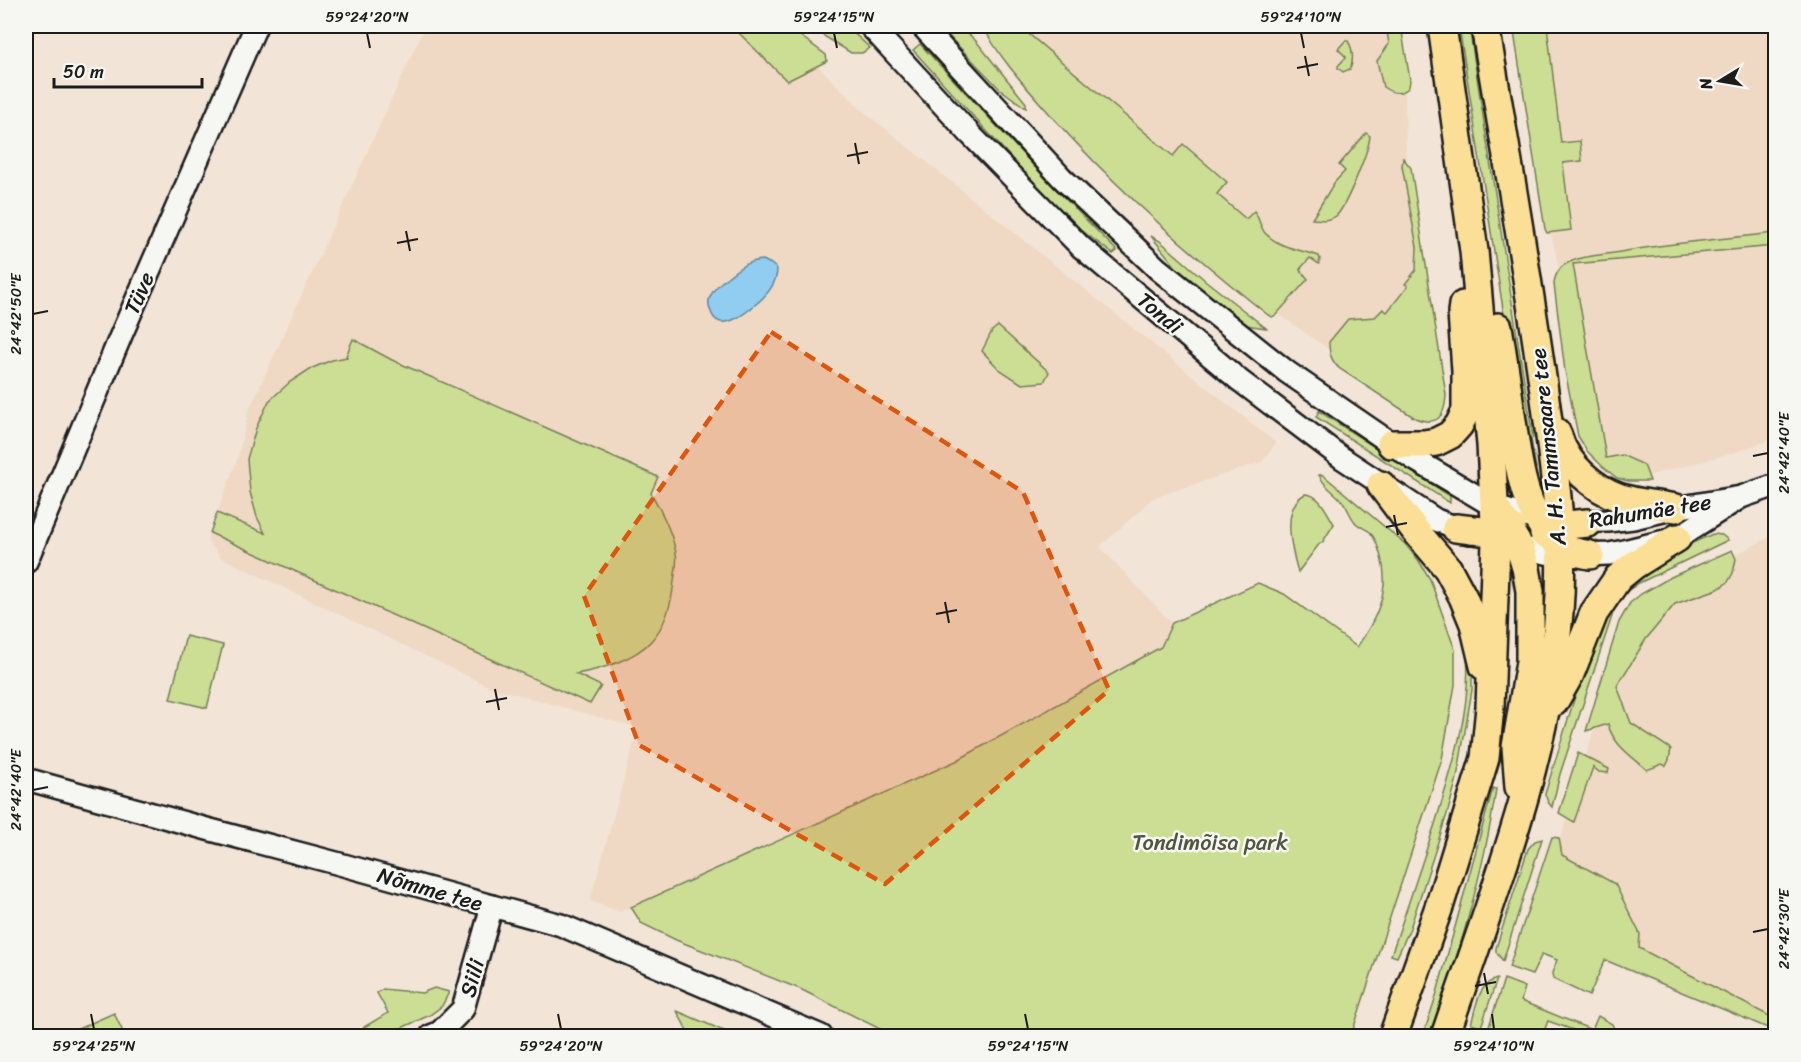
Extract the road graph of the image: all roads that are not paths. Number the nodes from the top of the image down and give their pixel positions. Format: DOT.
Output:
graph roads {
  1 [pos="256,26"];
  2 [pos="870,26"];
  3 [pos="922,26"];
  4 [pos="1442,26"];
  5 [pos="1485,26"];
  6 [pos="1474,251"];
  7 [pos="1546,405"];
  8 [pos="1391,444"];
  9 [pos="1381,485"];
  10 [pos="1776,485"];
  11 [pos="1741,497"];
  12 [pos="1676,508"];
  13 [pos="1588,523"];
  14 [pos="1456,528"];
  15 [pos="1503,531"];
  16 [pos="1554,533"];
  17 [pos="1677,538"];
  18 [pos="1590,555"];
  19 [pos="26,562"];
  20 [pos="1490,708"];
  21 [pos="1545,718"];
  22 [pos="26,779"];
  23 [pos="1520,809"];
  24 [pos="492,906"];
  25 [pos="430,1036"];
  26 [pos="821,1036"];
  27 [pos="1393,1036"];
  28 [pos="1445,1036"];
  1 -- 19 [label="street, Tüve"];
  2 -- 9 [label="street, Tondi"];
  3 -- 8 [label="street, Tondi"];
  4 -- 6 [label="main road"];
  5 -- 7 [label="main road, A. H. Tammsaare tee"];
  6 -- 8 [label="main road"];
  6 -- 15 [label="main road"];
  6 -- 16 [label="main road"];
  7 -- 12 [label="main road"];
  7 -- 16 [label="main road, A. H. Tammsaare tee"];
  8 -- 15 [label="street, Tondi"];
  9 -- 14 [label="street, Tondi"];
  9 -- 20 [label="main road"];
  10 -- 11 [label="street, Rahumäe tee"];
  11 -- 12 [label="street, Rahumäe tee"];
  11 -- 17 [label="street, Rahumäe tee"];
  12 -- 13 [label="street, Rahumäe tee"];
  13 -- 16 [label="main road"];
  14 -- 15 [label="main road"];
  15 -- 16 [label="main road"];
  15 -- 16 [label="street, Tondi"];
  15 -- 20 [label="main road"];
  15 -- 23 [label="main road"];
  16 -- 18 [label="main road"];
  16 -- 21 [label="main road, A. H. Tammsaare tee"];
  17 -- 18 [label="street, Rahumäe tee"];
  17 -- 21 [label="main road"];
  20 -- 27 [label="main road"];
  21 -- 23 [label="main road, A. H. Tammsaare tee"];
  22 -- 24 [label="street, Nõmme tee"];
  23 -- 28 [label="main road, A. H. Tammsaare tee"];
  24 -- 25 [label="street, Siili"];
  24 -- 26 [label="street, Nõmme tee"];
}
